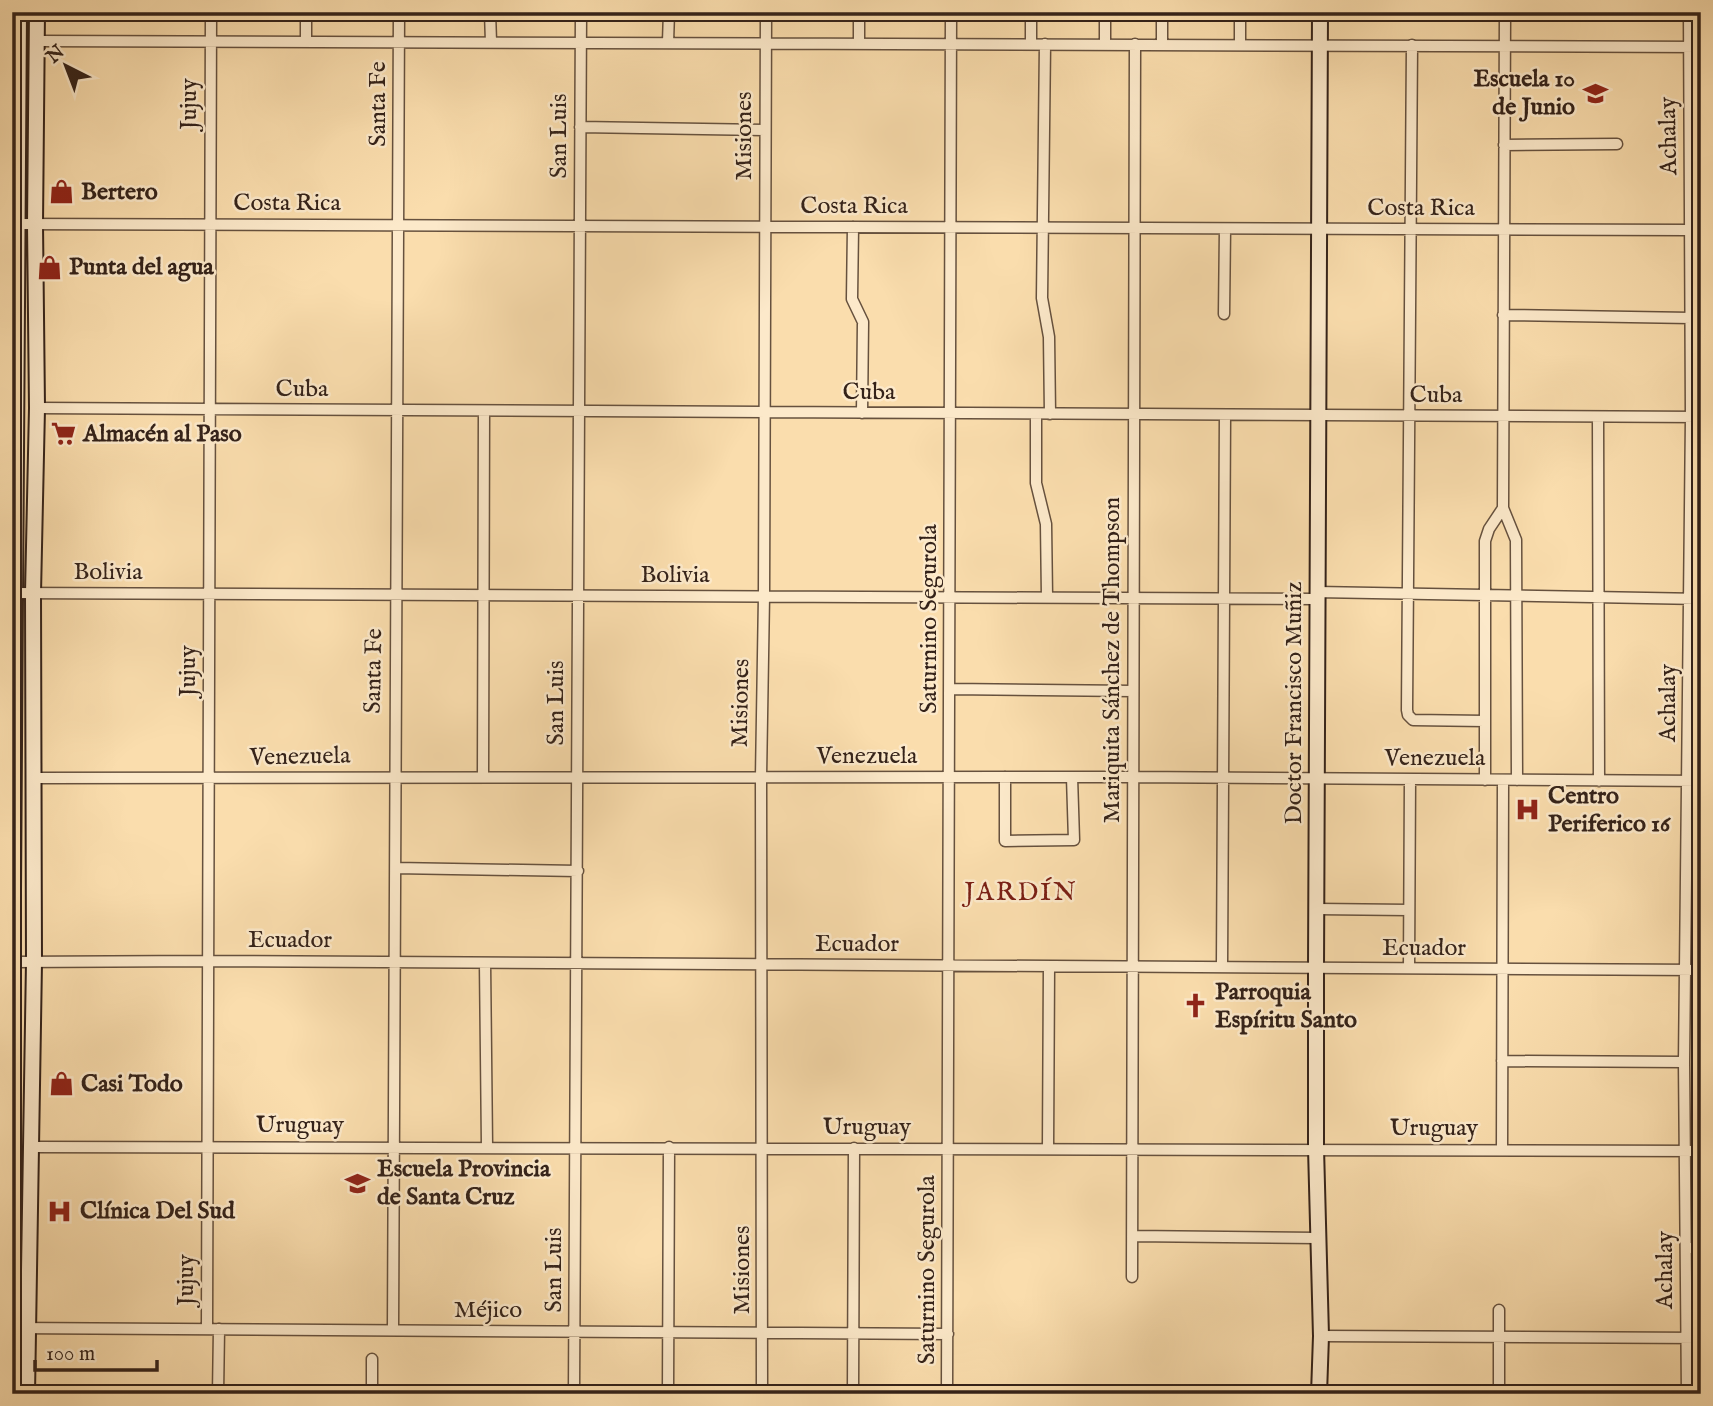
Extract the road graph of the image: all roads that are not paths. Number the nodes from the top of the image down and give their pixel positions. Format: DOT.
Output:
graph roads {
  1 [pos="19,12"];
  2 [pos="37,12"];
  3 [pos="211,12"];
  4 [pos="306,12"];
  5 [pos="399,12"];
  6 [pos="490,12"];
  7 [pos="581,12"];
  8 [pos="668,12"];
  9 [pos="766,12"];
  10 [pos="859,12"];
  11 [pos="951,12"];
  12 [pos="1031,12"];
  13 [pos="1105,12"];
  14 [pos="1162,12"];
  15 [pos="1240,12"];
  16 [pos="1320,12"];
  17 [pos="1505,12"];
  18 [pos="1689,12"];
  19 [pos="16,37"];
  20 [pos="38,40"];
  21 [pos="211,41"];
  22 [pos="306,41"];
  23 [pos="399,42"];
  24 [pos="491,42"];
  25 [pos="581,42"];
  26 [pos="668,42"];
  27 [pos="765,43"];
  28 [pos="859,43"];
  29 [pos="951,43"];
  30 [pos="1031,44"];
  31 [pos="1045,44"];
  32 [pos="1105,44"];
  33 [pos="1135,44"];
  34 [pos="1162,44"];
  35 [pos="1240,44"];
  36 [pos="1320,44"];
  37 [pos="1412,45"];
  38 [pos="1505,45"];
  39 [pos="1701,47"];
  40 [pos="1689,48"];
  41 [pos="580,127"];
  42 [pos="765,130"];
  43 [pos="1617,144"];
  44 [pos="1504,145"];
  45 [pos="1696,188"];
  46 [pos="15,224"];
  47 [pos="35,224"];
  48 [pos="210,224"];
  49 [pos="398,225"];
  50 [pos="580,226"];
  51 [pos="765,227"];
  52 [pos="853,227"];
  53 [pos="951,228"];
  54 [pos="1042,228"];
  55 [pos="1134,228"];
  56 [pos="1225,229"];
  57 [pos="1318,229"];
  58 [pos="1411,229"];
  59 [pos="1503,229"];
  60 [pos="1691,230"];
  61 [pos="1224,314"];
  62 [pos="1503,315"];
  63 [pos="1691,318"];
  64 [pos="37,408"];
  65 [pos="14,409"];
  66 [pos="209,409"];
  67 [pos="397,410"];
  68 [pos="484,411"];
  69 [pos="579,411"];
  70 [pos="765,412"];
  71 [pos="862,413"];
  72 [pos="950,413"];
  73 [pos="1036,414"];
  74 [pos="1050,414"];
  75 [pos="1133,414"];
  76 [pos="1225,415"];
  77 [pos="1318,415"];
  78 [pos="1410,416"];
  79 [pos="1504,416"];
  80 [pos="1598,417"];
  81 [pos="1696,417"];
  82 [pos="1503,508"];
  83 [pos="14,593"];
  84 [pos="33,593"];
  85 [pos="209,594"];
  86 [pos="396,594"];
  87 [pos="1409,594"];
  88 [pos="484,595"];
  89 [pos="578,595"];
  90 [pos="1317,595"];
  91 [pos="1484,595"];
  92 [pos="764,596"];
  93 [pos="1517,596"];
  94 [pos="950,597"];
  95 [pos="1046,597"];
  96 [pos="1599,597"];
  97 [pos="1133,598"];
  98 [pos="1224,598"];
  99 [pos="1689,599"];
  100 [pos="1701,599"];
  101 [pos="950,689"];
  102 [pos="1133,691"];
  103 [pos="1485,721"];
  104 [pos="394,776"];
  105 [pos="484,776"];
  106 [pos="577,776"];
  107 [pos="761,776"];
  108 [pos="13,777"];
  109 [pos="949,777"];
  110 [pos="1005,777"];
  111 [pos="1072,777"];
  112 [pos="1132,777"];
  113 [pos="1223,777"];
  114 [pos="34,778"];
  115 [pos="1317,778"];
  116 [pos="208,779"];
  117 [pos="1410,779"];
  118 [pos="1485,780"];
  119 [pos="1503,780"];
  120 [pos="1517,780"];
  121 [pos="1599,780"];
  122 [pos="1688,781"];
  123 [pos="1701,781"];
  124 [pos="395,868"];
  125 [pos="578,871"];
  126 [pos="1317,909"];
  127 [pos="1409,910"];
  128 [pos="208,961"];
  129 [pos="13,962"];
  130 [pos="34,962"];
  131 [pos="393,962"];
  132 [pos="485,963"];
  133 [pos="575,963"];
  134 [pos="762,964"];
  135 [pos="949,965"];
  136 [pos="1049,966"];
  137 [pos="1131,967"];
  138 [pos="1222,967"];
  139 [pos="1316,968"];
  140 [pos="1409,968"];
  141 [pos="1502,969"];
  142 [pos="1686,970"];
  143 [pos="1701,970"];
  144 [pos="12,1036"];
  145 [pos="1502,1061"];
  146 [pos="1684,1062"];
  147 [pos="207,1146"];
  148 [pos="393,1146"];
  149 [pos="487,1146"];
  150 [pos="32,1147"];
  151 [pos="575,1147"];
  152 [pos="669,1147"];
  153 [pos="763,1148"];
  154 [pos="854,1148"];
  155 [pos="1316,1148"];
  156 [pos="948,1149"];
  157 [pos="1048,1149"];
  158 [pos="1502,1149"];
  159 [pos="1132,1150"];
  160 [pos="1684,1150"];
  161 [pos="1701,1151"];
  162 [pos="1132,1236"];
  163 [pos="1317,1238"];
  164 [pos="1687,1248"];
  165 [pos="1701,1248"];
  166 [pos="1132,1277"];
  167 [pos="1499,1310"];
  168 [pos="20,1328"];
  169 [pos="207,1329"];
  170 [pos="219,1329"];
  171 [pos="393,1331"];
  172 [pos="574,1332"];
  173 [pos="668,1332"];
  174 [pos="763,1332"];
  175 [pos="853,1333"];
  176 [pos="948,1334"];
  177 [pos="1321,1336"];
  178 [pos="1499,1337"];
  179 [pos="1686,1338"];
  180 [pos="1701,1338"];
  181 [pos="372,1359"];
  182 [pos="372,1393"];
  183 [pos="27,1394"];
  184 [pos="218,1394"];
  185 [pos="268,1394"];
  186 [pos="575,1394"];
  187 [pos="668,1394"];
  188 [pos="762,1394"];
  189 [pos="853,1394"];
  190 [pos="947,1394"];
  191 [pos="1319,1394"];
  192 [pos="1499,1394"];
  193 [pos="1686,1394"];
  1 -- 19 [label="main road"];
  2 -- 20 [label="main road"];
  3 -- 21 [label="street, Jujuy"];
  4 -- 22 [label="street"];
  5 -- 23 [label="street, Santa Fe"];
  6 -- 24 [label="street"];
  7 -- 25 [label="street, San Luis"];
  8 -- 26 [label="street"];
  9 -- 27 [label="street, Misiones"];
  10 -- 28 [label="street"];
  11 -- 29 [label="street, Saturnino Segurola"];
  12 -- 30 [label="street"];
  13 -- 32 [label="street"];
  14 -- 34 [label="street"];
  15 -- 35 [label="street"];
  16 -- 36 [label="main road, Doctor Francisco Muñiz"];
  17 -- 38 [label="street"];
  18 -- 40 [label="street, Achalay"];
  19 -- 46 [label="main road"];
  20 -- 21 [label="street"];
  20 -- 47 [label="main road"];
  21 -- 22 [label="street"];
  21 -- 48 [label="street, Jujuy"];
  22 -- 23 [label="street"];
  23 -- 24 [label="street"];
  23 -- 49 [label="street, Santa Fe"];
  24 -- 25 [label="street"];
  25 -- 26 [label="street"];
  25 -- 41 [label="street, San Luis"];
  26 -- 27 [label="street"];
  27 -- 28 [label="street"];
  27 -- 42 [label="street, Misiones"];
  28 -- 29 [label="street"];
  29 -- 30 [label="street"];
  29 -- 53 [label="street, Saturnino Segurola"];
  30 -- 31 [label="street"];
  31 -- 32 [label="street"];
  31 -- 54 [label="street"];
  32 -- 33 [label="street"];
  33 -- 34 [label="street"];
  33 -- 55 [label="street, Mariquita Sánchez de Thompson"];
  34 -- 35 [label="street"];
  35 -- 36 [label="street"];
  36 -- 37 [label="street"];
  36 -- 57 [label="main road, Doctor Francisco Muñiz"];
  37 -- 38 [label="street"];
  37 -- 58 [label="street"];
  38 -- 40 [label="street"];
  38 -- 44 [label="street"];
  39 -- 40 [label="street"];
  40 -- 45 [label="street, Achalay"];
  41 -- 42 [label="street"];
  41 -- 50 [label="street, San Luis"];
  42 -- 51 [label="street, Misiones"];
  43 -- 44 [label="street"];
  44 -- 59 [label="street"];
  45 -- 60 [label="street, Achalay"];
  46 -- 47 [label="street, Costa Rica"];
  46 -- 65 [label="main road"];
  47 -- 48 [label="street, Costa Rica"];
  47 -- 64 [label="main road"];
  48 -- 49 [label="street, Costa Rica"];
  48 -- 66 [label="street, Jujuy"];
  49 -- 50 [label="street, Costa Rica"];
  49 -- 67 [label="street, Santa Fe"];
  50 -- 51 [label="street, Costa Rica"];
  50 -- 69 [label="street, San Luis"];
  51 -- 52 [label="street, Costa Rica"];
  51 -- 70 [label="street, Misiones"];
  52 -- 53 [label="street, Costa Rica"];
  52 -- 71 [label="street"];
  53 -- 54 [label="street, Costa Rica"];
  53 -- 72 [label="street, Saturnino Segurola"];
  54 -- 55 [label="street, Costa Rica"];
  54 -- 74 [label="street"];
  55 -- 56 [label="street, Costa Rica"];
  55 -- 75 [label="street, Mariquita Sánchez de Thompson"];
  56 -- 57 [label="street, Costa Rica"];
  56 -- 61 [label="street"];
  57 -- 58 [label="street, Costa Rica"];
  57 -- 77 [label="main road, Doctor Francisco Muñiz"];
  58 -- 59 [label="street, Costa Rica"];
  58 -- 78 [label="street"];
  59 -- 60 [label="street, Costa Rica"];
  59 -- 62 [label="street"];
  60 -- 63 [label="street, Achalay"];
  62 -- 63 [label="street"];
  62 -- 79 [label="street"];
  63 -- 81 [label="street, Achalay"];
  64 -- 66 [label="street, Cuba"];
  64 -- 84 [label="main road"];
  65 -- 83 [label="main road"];
  66 -- 67 [label="street, Cuba"];
  66 -- 85 [label="street, Jujuy"];
  67 -- 68 [label="street, Cuba"];
  67 -- 86 [label="street, Santa Fe"];
  68 -- 69 [label="street, Cuba"];
  68 -- 88 [label="street"];
  69 -- 70 [label="street, Cuba"];
  69 -- 89 [label="street, San Luis"];
  70 -- 71 [label="street, Cuba"];
  70 -- 92 [label="street, Misiones"];
  71 -- 72 [label="street, Cuba"];
  72 -- 73 [label="street, Cuba"];
  72 -- 94 [label="street, Saturnino Segurola"];
  73 -- 74 [label="street, Cuba"];
  73 -- 95 [label="street"];
  74 -- 75 [label="street, Cuba"];
  75 -- 76 [label="street, Cuba"];
  75 -- 97 [label="street, Mariquita Sánchez de Thompson"];
  76 -- 77 [label="street, Cuba"];
  76 -- 98 [label="street"];
  77 -- 78 [label="street, Cuba"];
  77 -- 90 [label="main road, Doctor Francisco Muñiz"];
  78 -- 79 [label="street, Cuba"];
  78 -- 87 [label="street"];
  79 -- 80 [label="street, Cuba"];
  79 -- 82 [label="street"];
  80 -- 81 [label="street, Cuba"];
  80 -- 96 [label="street"];
  81 -- 99 [label="street, Achalay"];
  82 -- 91 [label="street"];
  82 -- 93 [label="street"];
  83 -- 84 [label="street, Bolivia"];
  83 -- 108 [label="main road"];
  84 -- 85 [label="street, Bolivia"];
  84 -- 114 [label="main road"];
  85 -- 86 [label="street, Bolivia"];
  85 -- 116 [label="street, Jujuy"];
  86 -- 88 [label="street, Bolivia"];
  86 -- 104 [label="street, Santa Fe"];
  87 -- 90 [label="street, Bolivia"];
  87 -- 91 [label="street, Bolivia"];
  87 -- 103 [label="street"];
  88 -- 89 [label="street, Bolivia"];
  88 -- 105 [label="street"];
  89 -- 92 [label="street, Bolivia"];
  89 -- 106 [label="street, San Luis"];
  90 -- 98 [label="street, Bolivia"];
  90 -- 115 [label="main road, Doctor Francisco Muñiz"];
  91 -- 93 [label="street, Bolivia"];
  91 -- 103 [label="street"];
  92 -- 94 [label="street, Bolivia"];
  92 -- 107 [label="street, Misiones"];
  93 -- 96 [label="street, Bolivia"];
  93 -- 120 [label="street"];
  94 -- 95 [label="street, Bolivia"];
  94 -- 101 [label="street, Saturnino Segurola"];
  95 -- 97 [label="street, Bolivia"];
  96 -- 99 [label="street, Bolivia"];
  96 -- 121 [label="street"];
  97 -- 98 [label="street, Bolivia"];
  97 -- 102 [label="street, Mariquita Sánchez de Thompson"];
  98 -- 113 [label="street"];
  99 -- 100 [label="street, Bolivia"];
  99 -- 122 [label="street, Achalay"];
  101 -- 102 [label="street"];
  101 -- 109 [label="street, Saturnino Segurola"];
  102 -- 112 [label="street, Mariquita Sánchez de Thompson"];
  103 -- 118 [label="street"];
  104 -- 105 [label="street, Venezuela"];
  104 -- 116 [label="street, Venezuela"];
  104 -- 124 [label="street, Santa Fe"];
  105 -- 106 [label="street, Venezuela"];
  106 -- 107 [label="street, Venezuela"];
  106 -- 125 [label="street, San Luis"];
  107 -- 109 [label="street, Venezuela"];
  107 -- 134 [label="street, Misiones"];
  108 -- 129 [label="main road"];
  109 -- 110 [label="street, Venezuela"];
  109 -- 135 [label="street, Saturnino Segurola"];
  110 -- 111 [label="street, Venezuela"];
  110 -- 111 [label="street"];
  111 -- 112 [label="street, Venezuela"];
  112 -- 113 [label="street, Venezuela"];
  112 -- 137 [label="street, Mariquita Sánchez de Thompson"];
  113 -- 115 [label="street, Venezuela"];
  113 -- 138 [label="street"];
  114 -- 116 [label="street, Venezuela"];
  114 -- 130 [label="main road"];
  115 -- 117 [label="street, Venezuela"];
  115 -- 126 [label="main road, Doctor Francisco Muñiz"];
  116 -- 128 [label="street, Jujuy"];
  117 -- 118 [label="street, Venezuela"];
  117 -- 127 [label="street"];
  118 -- 119 [label="street, Venezuela"];
  119 -- 120 [label="street, Venezuela"];
  119 -- 141 [label="street"];
  120 -- 121 [label="street, Venezuela"];
  121 -- 122 [label="street, Venezuela"];
  122 -- 123 [label="street, Venezuela"];
  122 -- 142 [label="street, Achalay"];
  124 -- 125 [label="street"];
  124 -- 131 [label="street, Santa Fe"];
  125 -- 133 [label="street, San Luis"];
  126 -- 127 [label="street"];
  126 -- 139 [label="main road, Doctor Francisco Muñiz"];
  127 -- 140 [label="street"];
  128 -- 130 [label="street, Ecuador"];
  128 -- 131 [label="street, Ecuador"];
  128 -- 147 [label="street, Jujuy"];
  129 -- 130 [label="street, Ecuador"];
  129 -- 144 [label="main road"];
  130 -- 150 [label="main road"];
  131 -- 132 [label="street, Ecuador"];
  131 -- 148 [label="street, Santa Fe"];
  132 -- 133 [label="street, Ecuador"];
  132 -- 149 [label="street"];
  133 -- 134 [label="street, Ecuador"];
  133 -- 151 [label="street, San Luis"];
  134 -- 135 [label="street, Ecuador"];
  134 -- 153 [label="street, Misiones"];
  135 -- 136 [label="street, Ecuador"];
  135 -- 156 [label="street, Saturnino Segurola"];
  136 -- 137 [label="street, Ecuador"];
  136 -- 157 [label="street"];
  137 -- 138 [label="street, Ecuador"];
  137 -- 159 [label="street, Mariquita Sánchez de Thompson"];
  138 -- 139 [label="street, Ecuador"];
  139 -- 140 [label="street, Ecuador"];
  139 -- 155 [label="main road, Doctor Francisco Muñiz"];
  140 -- 141 [label="street, Ecuador"];
  141 -- 142 [label="street, Ecuador"];
  141 -- 145 [label="street"];
  142 -- 143 [label="street, Ecuador"];
  142 -- 146 [label="street, Achalay"];
  145 -- 146 [label="street"];
  145 -- 158 [label="street"];
  146 -- 160 [label="street, Achalay"];
  147 -- 148 [label="street, Uruguay"];
  147 -- 150 [label="street, Uruguay"];
  147 -- 169 [label="street, Jujuy"];
  148 -- 149 [label="street, Uruguay"];
  148 -- 171 [label="street, Santa Fe"];
  149 -- 151 [label="street, Uruguay"];
  150 -- 168 [label="main road"];
  151 -- 152 [label="street, Uruguay"];
  151 -- 172 [label="street, San Luis"];
  152 -- 153 [label="street, Uruguay"];
  152 -- 173 [label="street"];
  153 -- 154 [label="street, Uruguay"];
  153 -- 174 [label="street, Misiones"];
  154 -- 156 [label="street, Uruguay"];
  154 -- 175 [label="street"];
  155 -- 158 [label="street, Uruguay"];
  155 -- 159 [label="street, Uruguay"];
  155 -- 163 [label="main road, Doctor Francisco Muñiz"];
  156 -- 157 [label="street, Uruguay"];
  156 -- 176 [label="street, Saturnino Segurola"];
  157 -- 159 [label="street, Uruguay"];
  158 -- 160 [label="street, Uruguay"];
  159 -- 162 [label="street, Mariquita Sánchez de Thompson"];
  160 -- 161 [label="street, Uruguay"];
  160 -- 164 [label="street, Achalay"];
  162 -- 163 [label="street"];
  162 -- 166 [label="street, Mariquita Sánchez de Thompson"];
  163 -- 177 [label="main road, Doctor Francisco Muñiz"];
  164 -- 165 [label="street"];
  164 -- 179 [label="street, Achalay"];
  167 -- 178 [label="street"];
  168 -- 169 [label="street, Méjico"];
  168 -- 183 [label="main road"];
  169 -- 170 [label="street, Méjico"];
  170 -- 171 [label="street, Méjico"];
  170 -- 184 [label="street"];
  171 -- 172 [label="street, Méjico"];
  172 -- 173 [label="street, Méjico"];
  172 -- 186 [label="street, San Luis"];
  173 -- 174 [label="street, Méjico"];
  173 -- 187 [label="street"];
  174 -- 175 [label="street, Méjico"];
  174 -- 188 [label="street, Misiones"];
  175 -- 176 [label="street, Méjico"];
  175 -- 189 [label="street"];
  176 -- 190 [label="street, Saturnino Segurola"];
  177 -- 178 [label="street"];
  177 -- 191 [label="main road, Doctor Francisco Muñiz"];
  178 -- 179 [label="street"];
  178 -- 192 [label="street"];
  179 -- 180 [label="street"];
  179 -- 193 [label="street, Achalay"];
  181 -- 182 [label="street"];
  182 -- 185 [label="street"];
}
